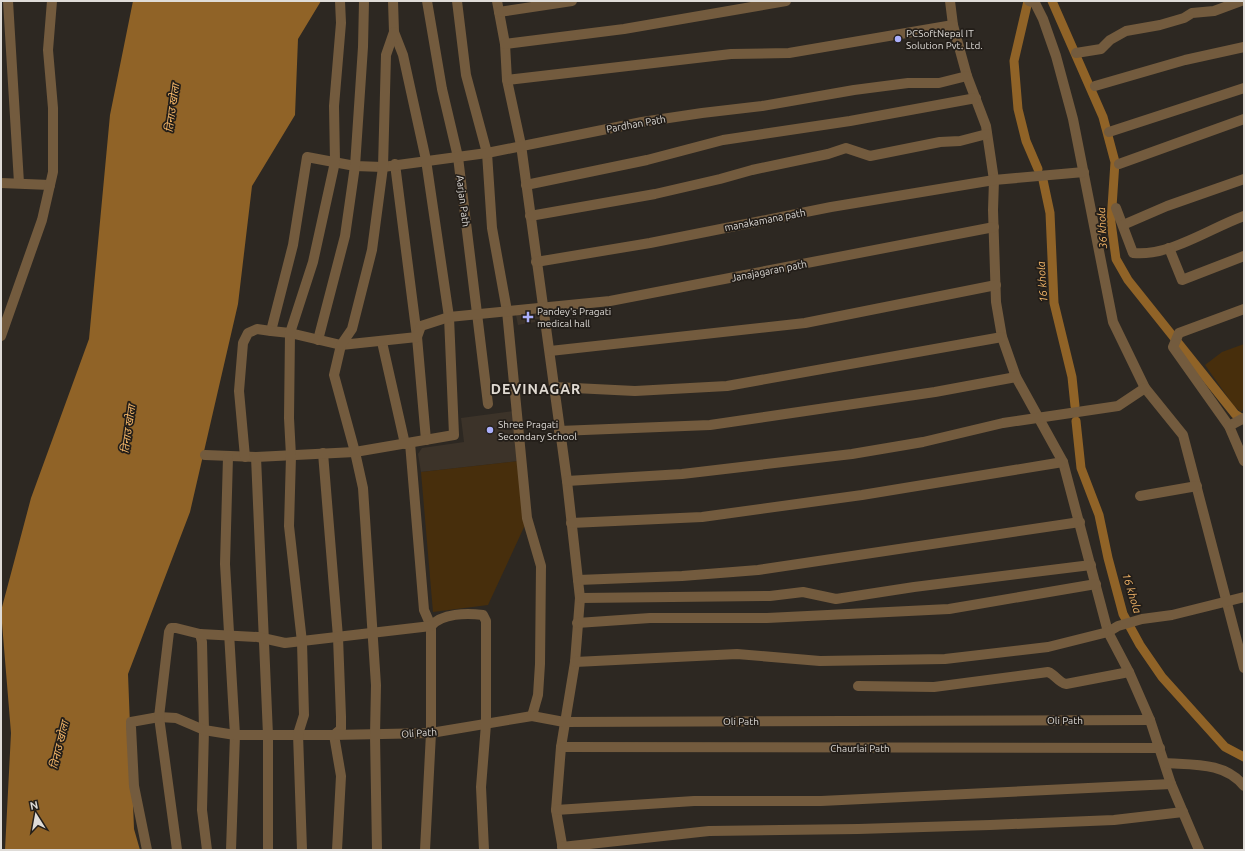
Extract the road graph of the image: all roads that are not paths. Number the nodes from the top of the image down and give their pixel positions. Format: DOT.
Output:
graph roads {
  1 [pos="8,1"];
  2 [pos="52,1"];
  3 [pos="340,1"];
  4 [pos="364,1"];
  5 [pos="393,1"];
  6 [pos="427,1"];
  7 [pos="457,1"];
  8 [pos="497,1"];
  9 [pos="572,1"];
  10 [pos="786,1"];
  11 [pos="950,1"];
  12 [pos="1241,1"];
  13 [pos="1032,2"];
  14 [pos="499,12"];
  15 [pos="953,25"];
  16 [pos="394,32"];
  17 [pos="505,44"];
  18 [pos="1244,47"];
  19 [pos="1076,53"];
  20 [pos="966,76"];
  21 [pos="507,80"];
  22 [pos="1095,86"];
  23 [pos="1244,88"];
  24 [pos="976,98"];
  25 [pos="1244,119"];
  26 [pos="1109,132"];
  27 [pos="987,134"];
  28 [pos="521,145"];
  29 [pos="487,153"];
  30 [pos="458,156"];
  31 [pos="426,160"];
  32 [pos="335,162"];
  33 [pos="395,164"];
  34 [pos="1119,164"];
  35 [pos="355,166"];
  36 [pos="384,167"];
  37 [pos="1084,172"];
  38 [pos="1244,179"];
  39 [pos="994,180"];
  40 [pos="1,183"];
  41 [pos="19,183"];
  42 [pos="50,185"];
  43 [pos="526,185"];
  44 [pos="1116,208"];
  45 [pos="530,216"];
  46 [pos="1244,216"];
  47 [pos="1123,225"];
  48 [pos="994,227"];
  49 [pos="1169,248"];
  50 [pos="1244,256"];
  51 [pos="536,262"];
  52 [pos="996,285"];
  53 [pos="544,306"];
  54 [pos="1244,309"];
  55 [pos="508,311"];
  56 [pos="476,315"];
  57 [pos="449,317"];
  58 [pos="271,330"];
  59 [pos="290,333"];
  60 [pos="1,336"];
  61 [pos="417,337"];
  62 [pos="1002,337"];
  63 [pos="318,340"];
  64 [pos="382,342"];
  65 [pos="341,345"];
  66 [pos="550,352"];
  67 [pos="1016,377"];
  68 [pos="554,387"];
  69 [pos="1144,388"];
  70 [pos="488,404"];
  71 [pos="1244,418"];
  72 [pos="1040,419"];
  73 [pos="1229,426"];
  74 [pos="559,431"];
  75 [pos="426,440"];
  76 [pos="407,443"];
  77 [pos="355,452"];
  78 [pos="322,453"];
  79 [pos="206,455"];
  80 [pos="291,456"];
  81 [pos="228,457"];
  82 [pos="245,457"];
  83 [pos="256,457"];
  84 [pos="1244,461"];
  85 [pos="1063,462"];
  86 [pos="567,481"];
  87 [pos="1197,486"];
  88 [pos="1140,496"];
  89 [pos="1080,522"];
  90 [pos="571,523"];
  91 [pos="1090,565"];
  92 [pos="578,580"];
  93 [pos="1096,584"];
  94 [pos="1244,597"];
  95 [pos="580,598"];
  96 [pos="1227,600"];
  97 [pos="577,623"];
  98 [pos="431,626"];
  99 [pos="372,632"];
  100 [pos="1108,632"];
  101 [pos="200,634"];
  102 [pos="229,635"];
  103 [pos="338,637"];
  104 [pos="264,640"];
  105 [pos="302,642"];
  106 [pos="575,662"];
  107 [pos="1244,668"];
  108 [pos="1129,672"];
  109 [pos="858,686"];
  110 [pos="532,716"];
  111 [pos="160,717"];
  112 [pos="1150,720"];
  113 [pos="564,722"];
  114 [pos="486,724"];
  115 [pos="204,730"];
  116 [pos="431,733"];
  117 [pos="298,734"];
  118 [pos="235,735"];
  119 [pos="268,735"];
  120 [pos="334,735"];
  121 [pos="375,735"];
  122 [pos="561,747"];
  123 [pos="1160,748"];
  124 [pos="1165,763"];
  125 [pos="1171,784"];
  126 [pos="1244,786"];
  127 [pos="556,810"];
  128 [pos="1183,812"];
  129 [pos="562,849"];
  130 [pos="147,850"];
  131 [pos="177,850"];
  132 [pos="207,850"];
  133 [pos="232,850"];
  134 [pos="268,850"];
  135 [pos="302,850"];
  136 [pos="337,850"];
  137 [pos="377,850"];
  138 [pos="425,850"];
  139 [pos="484,850"];
  140 [pos="1199,850"];
  1 -- 41 [label="street"];
  2 -- 42 [label="street"];
  3 -- 32 [label="street"];
  4 -- 35 [label="street"];
  5 -- 16 [label="street"];
  6 -- 30 [label="street, Aarjan Path"];
  7 -- 29 [label="street"];
  8 -- 14 [label="street"];
  9 -- 14 [label="street"];
  10 -- 17 [label="street"];
  11 -- 15 [label="street"];
  12 -- 19 [label="street"];
  13 -- 37 [label="street"];
  14 -- 17 [label="street"];
  15 -- 20 [label="street"];
  15 -- 21 [label="street"];
  16 -- 31 [label="street"];
  16 -- 36 [label="street"];
  17 -- 21 [label="street"];
  18 -- 22 [label="street"];
  20 -- 24 [label="street"];
  20 -- 28 [label="street, Pardhan Path"];
  21 -- 28 [label="street"];
  23 -- 26 [label="street"];
  24 -- 27 [label="street"];
  24 -- 43 [label="street"];
  25 -- 34 [label="street"];
  27 -- 39 [label="street"];
  27 -- 45 [label="street"];
  28 -- 29 [label="street, Pardhan Path"];
  28 -- 43 [label="street"];
  29 -- 30 [label="street, Pardhan Path"];
  29 -- 55 [label="street"];
  30 -- 31 [label="street, Pardhan Path"];
  30 -- 56 [label="street, Aarjan Path"];
  31 -- 33 [label="street, Pardhan Path"];
  31 -- 57 [label="street"];
  32 -- 35 [label="street, Pardhan Path"];
  32 -- 58 [label="street, Pardhan Path"];
  32 -- 59 [label="street"];
  33 -- 36 [label="street, Pardhan Path"];
  33 -- 61 [label="street"];
  35 -- 36 [label="street, Pardhan Path"];
  35 -- 63 [label="street"];
  36 -- 65 [label="street"];
  37 -- 39 [label="street, manakamana path"];
  37 -- 69 [label="street"];
  38 -- 47 [label="street"];
  39 -- 48 [label="street"];
  39 -- 51 [label="street, manakamana path"];
  40 -- 41 [label="street"];
  41 -- 42 [label="street"];
  42 -- 60 [label="street"];
  43 -- 45 [label="street"];
  44 -- 47 [label="street"];
  45 -- 51 [label="street"];
  46 -- 49 [label="street"];
  47 -- 49 [label="street"];
  48 -- 52 [label="street"];
  48 -- 53 [label="street, Janajagaran path"];
  49 -- 50 [label="street"];
  51 -- 53 [label="street"];
  52 -- 62 [label="street"];
  52 -- 66 [label="street"];
  53 -- 55 [label="street, Janajagaran path"];
  53 -- 66 [label="street"];
  54 -- 73 [label="street"];
  55 -- 56 [label="street, Janajagaran path"];
  55 -- 110 [label="street"];
  56 -- 57 [label="street, Janajagaran path"];
  56 -- 70 [label="street, Aarjan Path"];
  57 -- 61 [label="street, Janajagaran path"];
  57 -- 75 [label="street"];
  58 -- 59 [label="street"];
  58 -- 82 [label="street"];
  59 -- 63 [label="street"];
  59 -- 80 [label="street"];
  61 -- 64 [label="street"];
  61 -- 75 [label="street"];
  62 -- 67 [label="street"];
  62 -- 68 [label="street"];
  63 -- 65 [label="street"];
  64 -- 65 [label="street"];
  64 -- 76 [label="street"];
  65 -- 77 [label="street"];
  66 -- 68 [label="street"];
  67 -- 72 [label="street"];
  67 -- 74 [label="street"];
  68 -- 74 [label="street"];
  69 -- 72 [label="street"];
  69 -- 87 [label="street"];
  71 -- 73 [label="street"];
  72 -- 85 [label="street"];
  72 -- 86 [label="street"];
  73 -- 84 [label="street"];
  74 -- 86 [label="street"];
  75 -- 76 [label="street"];
  76 -- 77 [label="street"];
  76 -- 98 [label="street"];
  77 -- 78 [label="street"];
  77 -- 99 [label="street"];
  78 -- 80 [label="street"];
  78 -- 103 [label="street"];
  79 -- 81 [label="street"];
  80 -- 83 [label="street"];
  80 -- 105 [label="street"];
  81 -- 82 [label="street"];
  81 -- 102 [label="street"];
  82 -- 83 [label="street"];
  83 -- 104 [label="street"];
  85 -- 89 [label="street"];
  85 -- 90 [label="street"];
  86 -- 90 [label="street"];
  87 -- 88 [label="street"];
  87 -- 96 [label="street"];
  89 -- 91 [label="street"];
  89 -- 92 [label="street"];
  90 -- 92 [label="street"];
  91 -- 93 [label="street"];
  91 -- 95 [label="street"];
  92 -- 95 [label="street"];
  93 -- 97 [label="street"];
  93 -- 100 [label="street"];
  94 -- 96 [label="street"];
  95 -- 97 [label="street"];
  96 -- 100 [label="street"];
  96 -- 107 [label="street"];
  97 -- 106 [label="street"];
  98 -- 99 [label="street"];
  98 -- 114 [label="street"];
  98 -- 116 [label="street"];
  99 -- 103 [label="street"];
  99 -- 121 [label="street"];
  100 -- 106 [label="street"];
  100 -- 108 [label="street"];
  101 -- 102 [label="street"];
  101 -- 111 [label="street"];
  101 -- 115 [label="street"];
  102 -- 104 [label="street"];
  102 -- 118 [label="street"];
  103 -- 105 [label="street"];
  103 -- 120 [label="street"];
  104 -- 105 [label="street"];
  104 -- 119 [label="street"];
  105 -- 117 [label="street"];
  106 -- 113 [label="street"];
  108 -- 109 [label="street"];
  108 -- 112 [label="street"];
  110 -- 113 [label="street, Oli Path"];
  110 -- 114 [label="street, Oli Path"];
  111 -- 115 [label="street, Oli Path"];
  111 -- 130 [label="street, Oli Path"];
  111 -- 131 [label="street"];
  112 -- 113 [label="street, Oli Path"];
  112 -- 123 [label="street"];
  113 -- 122 [label="street"];
  114 -- 116 [label="street, Oli Path"];
  114 -- 139 [label="street"];
  115 -- 118 [label="street, Oli Path"];
  115 -- 132 [label="street"];
  116 -- 121 [label="street, Oli Path"];
  116 -- 138 [label="street"];
  117 -- 119 [label="street, Oli Path"];
  117 -- 120 [label="street, Oli Path"];
  117 -- 135 [label="street"];
  118 -- 119 [label="street, Oli Path"];
  118 -- 133 [label="street"];
  119 -- 134 [label="street"];
  120 -- 121 [label="street, Oli Path"];
  120 -- 136 [label="street"];
  121 -- 137 [label="street"];
  122 -- 123 [label="street, Chaurlai Path"];
  122 -- 127 [label="street"];
  123 -- 124 [label="street"];
  124 -- 125 [label="street"];
  124 -- 126 [label="street"];
  125 -- 127 [label="street"];
  125 -- 128 [label="street"];
  127 -- 129 [label="street"];
  128 -- 129 [label="street"];
  128 -- 140 [label="street"];
}
